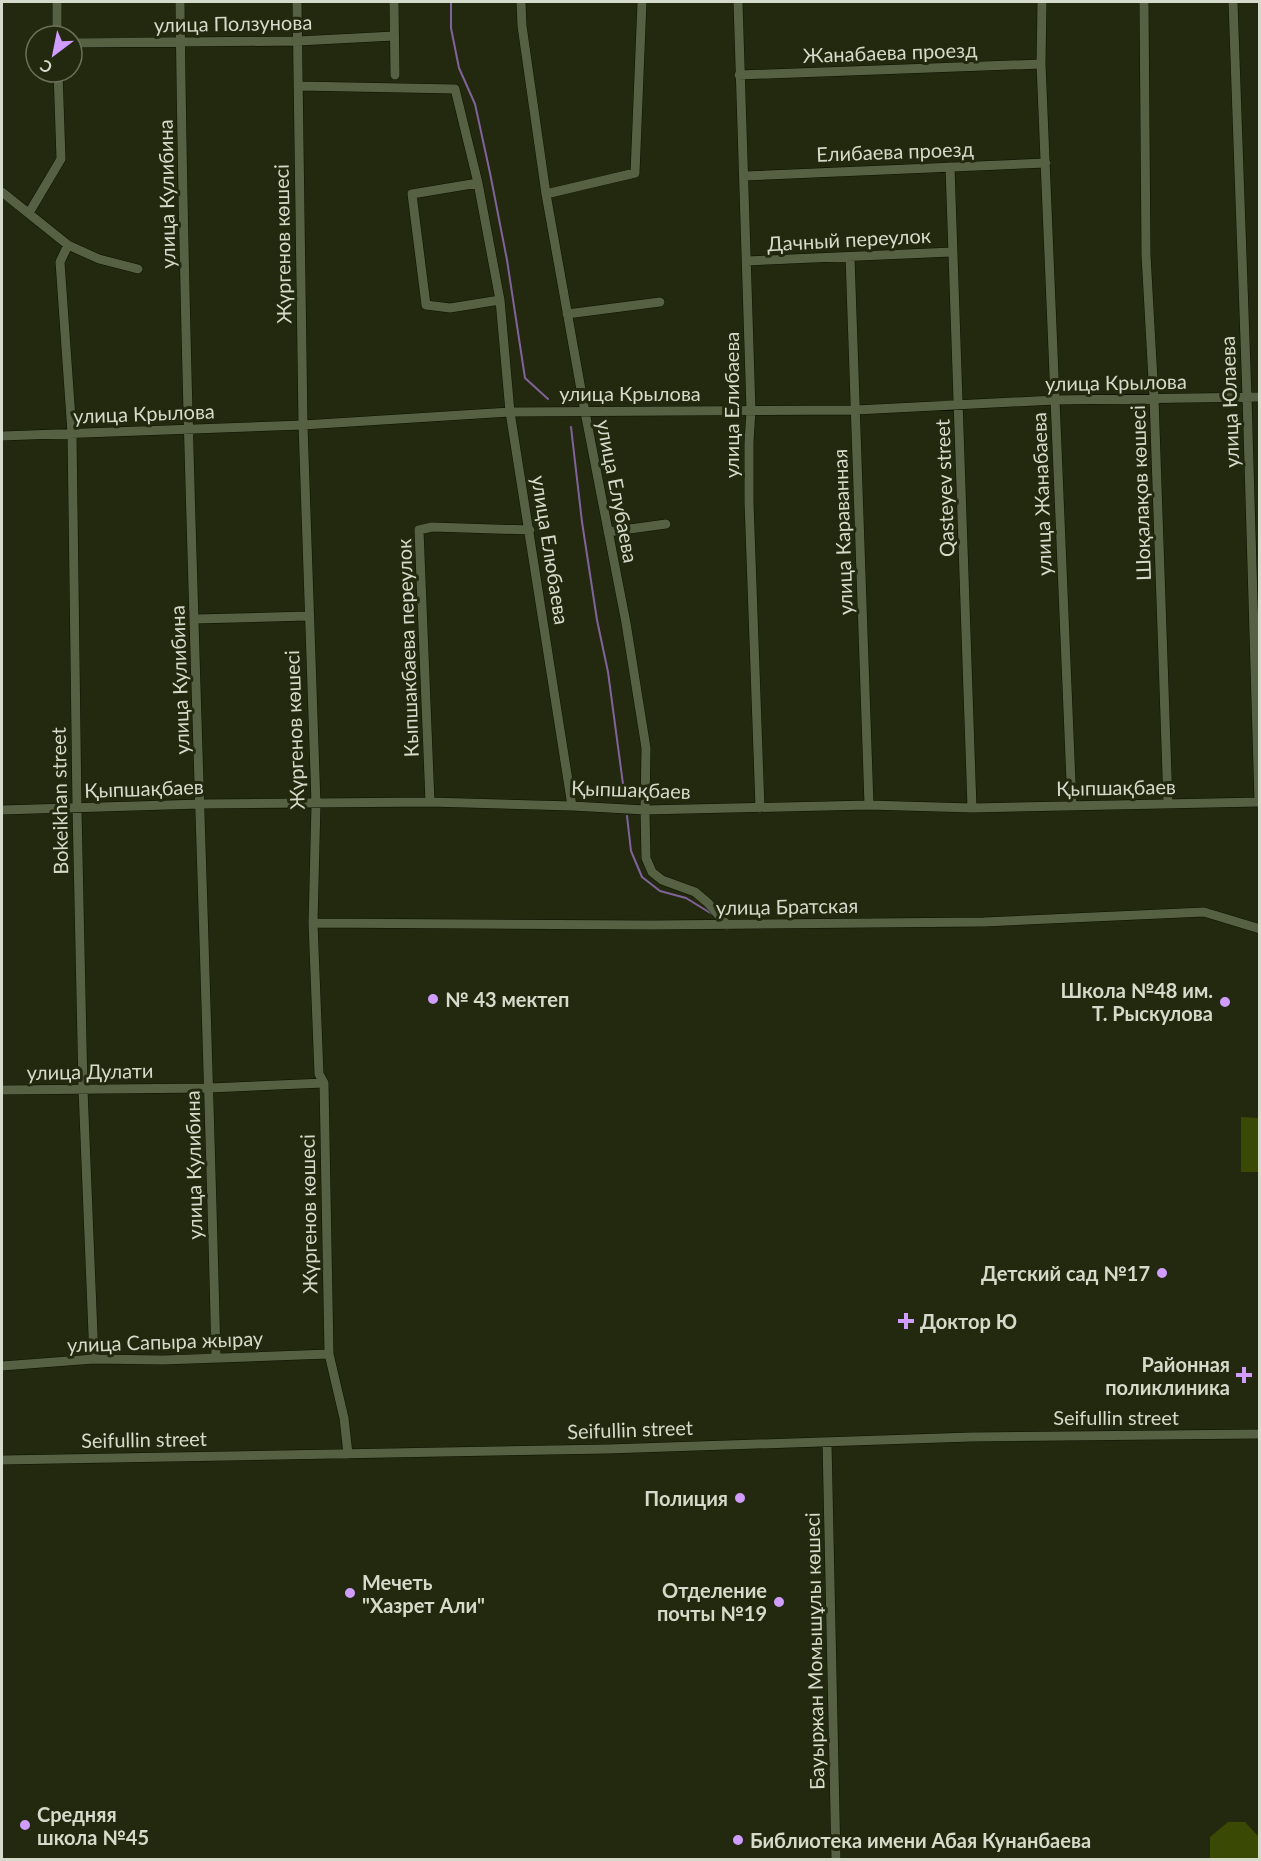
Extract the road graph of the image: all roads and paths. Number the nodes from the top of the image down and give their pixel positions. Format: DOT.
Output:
graph roads {
  1 [pos="57,2"];
  2 [pos="180,2"];
  3 [pos="297,2"];
  4 [pos="394,2"];
  5 [pos="520,2"];
  6 [pos="642,2"];
  7 [pos="738,2"];
  8 [pos="1042,2"];
  9 [pos="1144,2"];
  10 [pos="1233,2"];
  11 [pos="57,24"];
  12 [pos="394,36"];
  13 [pos="298,41"];
  14 [pos="181,42"];
  15 [pos="84,44"];
  16 [pos="1041,64"];
  17 [pos="395,75"];
  18 [pos="740,75"];
  19 [pos="58,84"];
  20 [pos="298,86"];
  21 [pos="1046,163"];
  22 [pos="950,167"];
  23 [pos="745,176"];
  24 [pos="478,183"];
  25 [pos="2,192"];
  26 [pos="546,194"];
  27 [pos="29,213"];
  28 [pos="68,245"];
  29 [pos="952,252"];
  30 [pos="850,257"];
  31 [pos="747,261"];
  32 [pos="138,269"];
  33 [pos="500,300"];
  34 [pos="660,302"];
  35 [pos="567,314"];
  36 [pos="1247,397"];
  37 [pos="1260,397"];
  38 [pos="1154,398"];
  39 [pos="1055,400"];
  40 [pos="959,406"];
  41 [pos="751,410"];
  42 [pos="856,410"];
  43 [pos="510,412"];
  44 [pos="585,412"];
  45 [pos="303,425"];
  46 [pos="189,429"];
  47 [pos="72,433"];
  48 [pos="2,436"];
  49 [pos="666,524"];
  50 [pos="530,530"];
  51 [pos="608,532"];
  52 [pos="308,616"];
  53 [pos="195,619"];
  54 [pos="430,802"];
  55 [pos="1259,802"];
  56 [pos="201,804"];
  57 [pos="316,804"];
  58 [pos="1168,804"];
  59 [pos="869,805"];
  60 [pos="572,806"];
  61 [pos="1072,806"];
  62 [pos="77,808"];
  63 [pos="760,808"];
  64 [pos="972,808"];
  65 [pos="2,810"];
  66 [pos="645,810"];
  67 [pos="313,923"];
  68 [pos="727,925"];
  69 [pos="1260,929"];
  70 [pos="324,1083"];
  71 [pos="210,1088"];
  72 [pos="83,1089"];
  73 [pos="2,1090"];
  74 [pos="329,1354"];
  75 [pos="216,1357"];
  76 [pos="94,1359"];
  77 [pos="2,1366"];
  78 [pos="1260,1434"];
  79 [pos="826,1442"];
  80 [pos="348,1454"];
  81 [pos="2,1460"];
  82 [pos="836,1860"];
  1 -- 11 [label="street"];
  2 -- 14 [label="street, улица Кулибина"];
  3 -- 13 [label="street, Жүргенов көшесі"];
  4 -- 12 [label="street"];
  5 -- 26 [label="street, улица Елубаева"];
  6 -- 26 [label="street"];
  7 -- 18 [label="street, улица Елибаева"];
  8 -- 16 [label="street, улица Жанабаева"];
  9 -- 38 [label="street, Шоқалақов көшесі"];
  10 -- 36 [label="street, улица Юлаева"];
  12 -- 13 [label="street, улица Ползунова"];
  12 -- 17 [label="street"];
  13 -- 14 [label="street, улица Ползунова"];
  13 -- 20 [label="street, Жүргенов көшесі"];
  14 -- 15 [label="street, улица Ползунова"];
  14 -- 46 [label="street, улица Кулибина"];
  16 -- 18 [label="street, Жанабаева проезд"];
  16 -- 21 [label="street, улица Жанабаева"];
  18 -- 23 [label="street, улица Елибаева"];
  19 -- 27 [label="street"];
  20 -- 24 [label="street, улица Елюбаева"];
  20 -- 45 [label="street, Жүргенов көшесі"];
  21 -- 22 [label="street, Елибаева проезд"];
  21 -- 39 [label="street, улица Жанабаева"];
  22 -- 23 [label="street, Елибаева проезд"];
  22 -- 29 [label="street, Qasteyev street"];
  23 -- 31 [label="street, улица Елибаева"];
  24 -- 33 [label="street, улица Елюбаева"];
  24 -- 33 [label="street"];
  25 -- 27 [label="street"];
  26 -- 35 [label="street, улица Елубаева"];
  27 -- 28 [label="street"];
  28 -- 32 [label="street"];
  28 -- 47 [label="street, Bokeikhan street"];
  29 -- 30 [label="street, Дачный переулок"];
  29 -- 40 [label="street, Qasteyev street"];
  30 -- 31 [label="street, Дачный переулок"];
  30 -- 42 [label="street, улица Караванная"];
  31 -- 41 [label="street, улица Елибаева"];
  33 -- 43 [label="street, улица Елюбаева"];
  34 -- 35 [label="street"];
  35 -- 44 [label="street, улица Елубаева"];
  36 -- 37 [label="street, улица Крылова"];
  36 -- 38 [label="street, улица Крылова"];
  36 -- 55 [label="street, улица Юлаева"];
  38 -- 39 [label="street, улица Крылова"];
  38 -- 58 [label="street, Шоқалақов көшесі"];
  39 -- 40 [label="street, улица Крылова"];
  39 -- 61 [label="street, улица Жанабаева"];
  40 -- 42 [label="street, улица Крылова"];
  40 -- 64 [label="street, Qasteyev street"];
  41 -- 42 [label="street, улица Крылова"];
  41 -- 44 [label="street, улица Крылова"];
  41 -- 63 [label="street, улица Елибаева"];
  42 -- 59 [label="street, улица Караванная"];
  43 -- 44 [label="street, улица Крылова"];
  43 -- 45 [label="street, улица Крылова"];
  43 -- 50 [label="street, улица Елюбаева"];
  44 -- 51 [label="street, улица Елубаева"];
  45 -- 46 [label="street, улица Крылова"];
  45 -- 52 [label="street, Жүргенов көшесі"];
  46 -- 47 [label="street, улица Крылова"];
  46 -- 53 [label="street, улица Кулибина"];
  47 -- 48 [label="street, улица Крылова"];
  47 -- 62 [label="street, Bokeikhan street"];
  49 -- 51 [label="street"];
  50 -- 54 [label="street, Кыпшакбаева переулок"];
  50 -- 60 [label="street, улица Елюбаева"];
  51 -- 66 [label="street, улица Елубаева"];
  52 -- 53 [label="street"];
  52 -- 57 [label="street, Жүргенов көшесі"];
  53 -- 56 [label="street, улица Кулибина"];
  54 -- 57 [label="street, Қыпшақбаев"];
  54 -- 60 [label="street, Қыпшақбаев"];
  55 -- 58 [label="street, Қыпшақбаев"];
  56 -- 57 [label="street, Қыпшақбаев"];
  56 -- 62 [label="street, Қыпшақбаев"];
  56 -- 71 [label="street, улица Кулибина"];
  57 -- 67 [label="street, Жүргенов көшесі"];
  58 -- 61 [label="street, Қыпшақбаев"];
  59 -- 63 [label="street, Қыпшақбаев"];
  59 -- 64 [label="street, Қыпшақбаев"];
  60 -- 66 [label="street, Қыпшақбаев"];
  61 -- 64 [label="street, Қыпшақбаев"];
  62 -- 65 [label="street, Қыпшақбаев"];
  62 -- 72 [label="street, Bokeikhan street"];
  63 -- 66 [label="street, Қыпшақбаев"];
  66 -- 68 [label="street, улица Елубаева"];
  67 -- 68 [label="street, улица Братская"];
  67 -- 70 [label="street, Жүргенов көшесі"];
  68 -- 69 [label="street, улица Братская"];
  70 -- 71 [label="street, улица Дулати"];
  70 -- 74 [label="street, Жүргенов көшесі"];
  71 -- 72 [label="street, улица Дулати"];
  71 -- 75 [label="street, улица Кулибина"];
  72 -- 73 [label="street, улица Дулати"];
  72 -- 76 [label="street, Bokeikhan street"];
  74 -- 75 [label="street, улица Сапыра жырау"];
  74 -- 80 [label="street, Жүргенов көшесі"];
  75 -- 76 [label="street, улица Сапыра жырау"];
  76 -- 77 [label="street, улица Сапыра жырау"];
  78 -- 79 [label="street, Seifullin street"];
  79 -- 80 [label="street, Seifullin street"];
  79 -- 82 [label="street, Бауыржан Момышұлы көшесі"];
  80 -- 81 [label="street, Seifullin street"];
}
